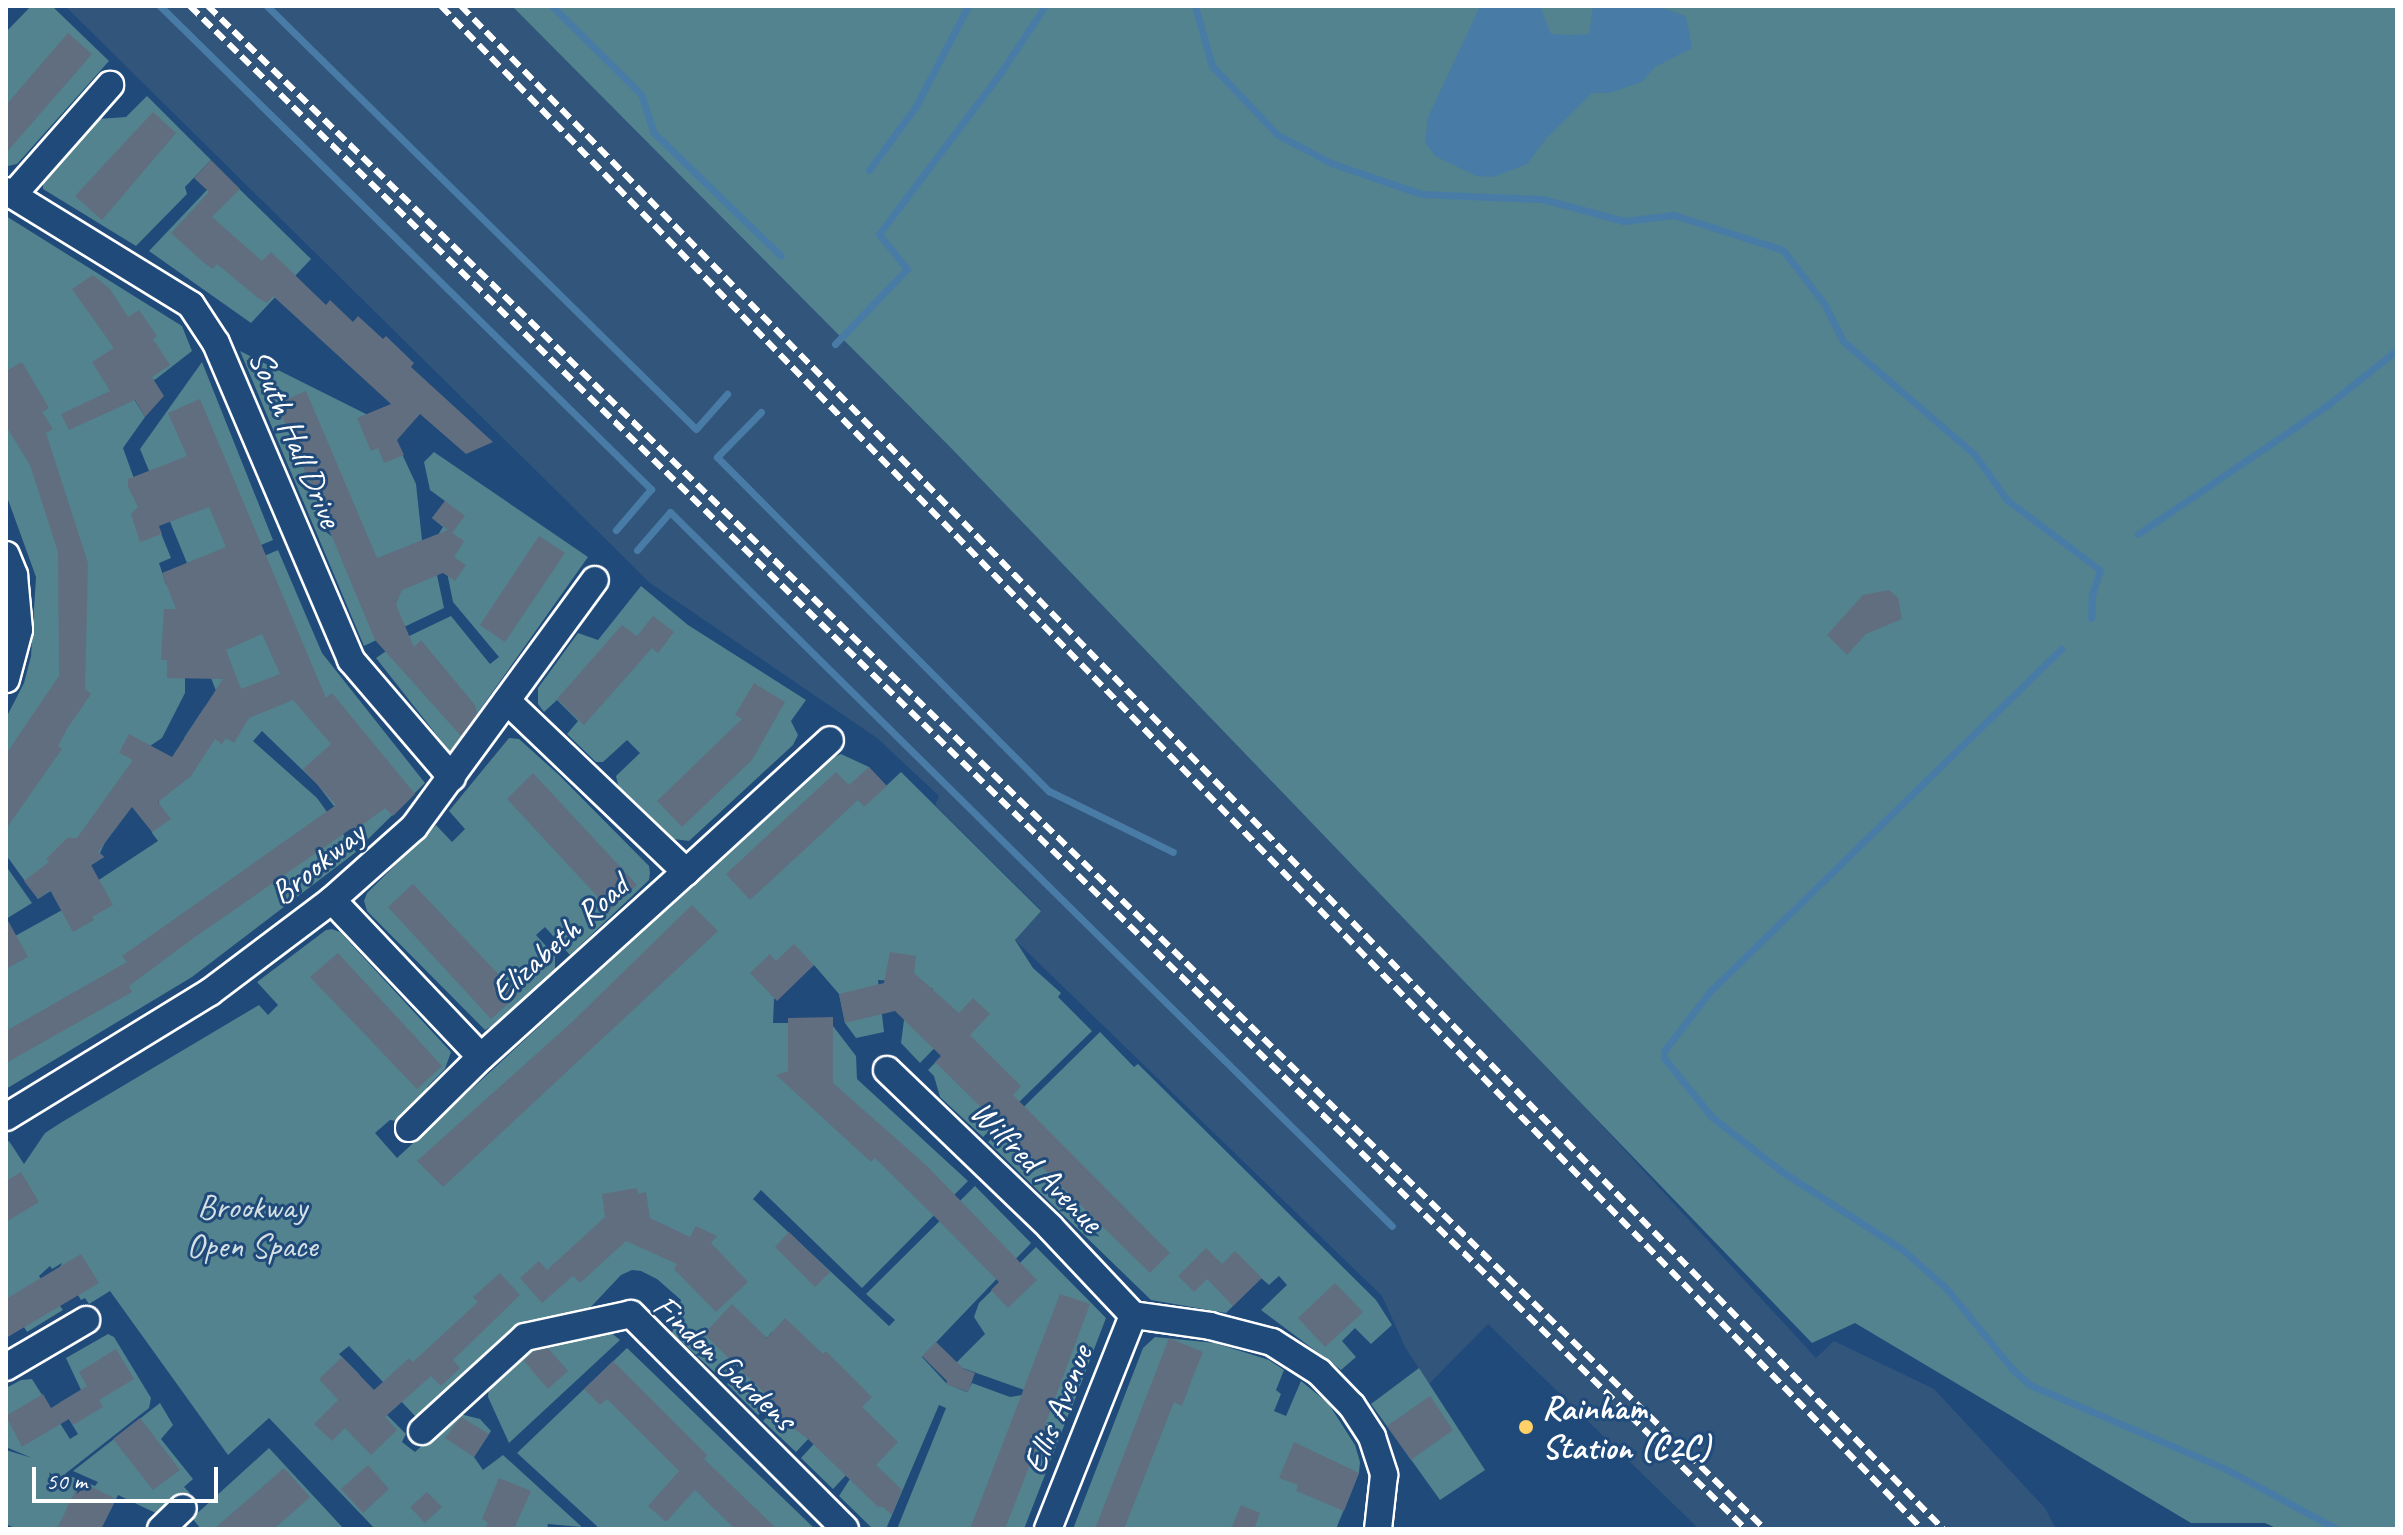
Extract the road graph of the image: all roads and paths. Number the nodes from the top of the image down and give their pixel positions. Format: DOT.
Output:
graph roads {
  1 [pos="110,85"];
  2 [pos="9,193"];
  3 [pos="6,555"];
  4 [pos="595,580"];
  5 [pos="6,679"];
  6 [pos="507,701"];
  7 [pos="830,740"];
  8 [pos="452,778"];
  9 [pos="686,872"];
  10 [pos="332,900"];
  11 [pos="481,1057"];
  12 [pos="887,1070"];
  13 [pos="6,1117"];
  14 [pos="409,1128"];
  15 [pos="1133,1315"];
  16 [pos="86,1320"];
  17 [pos="6,1367"];
  18 [pos="422,1431"];
  19 [pos="183,1508"];
  20 [pos="161,1529"];
  21 [pos="845,1529"];
  22 [pos="1048,1529"];
  23 [pos="1378,1529"];
  1 -- 2 [label="street"];
  2 -- 8 [label="street, South Hall Drive"];
  3 -- 5 [label="street"];
  4 -- 6 [label="street, Brookway"];
  6 -- 8 [label="street, Brookway"];
  6 -- 9 [label="street, Elizabeth Road"];
  7 -- 9 [label="street, Elizabeth Road"];
  8 -- 10 [label="street, Brookway"];
  9 -- 11 [label="street, Elizabeth Road"];
  10 -- 11 [label="street"];
  10 -- 13 [label="street, Brookway"];
  11 -- 14 [label="street, Elizabeth Road"];
  12 -- 15 [label="street, Wilfred Avenue"];
  15 -- 22 [label="street, Ellis Avenue"];
  15 -- 23 [label="street"];
  16 -- 17 [label="street"];
  18 -- 21 [label="street, Findon Gardens"];
  19 -- 20 [label="street"];
}
